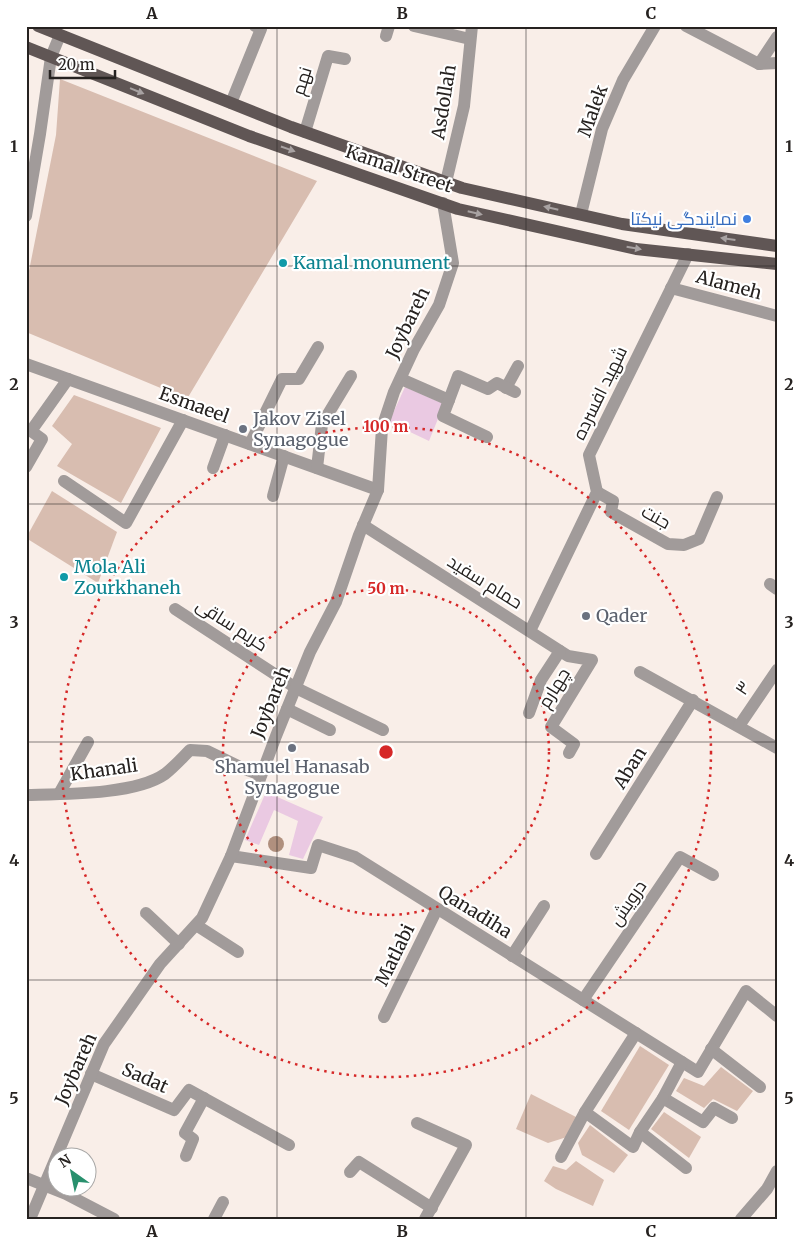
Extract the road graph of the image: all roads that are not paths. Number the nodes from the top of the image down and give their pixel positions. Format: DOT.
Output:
graph roads {
  1 [pos="38,26"];
  2 [pos="255,26"];
  3 [pos="414,26"];
  4 [pos="655,26"];
  5 [pos="686,26"];
  6 [pos="471,33"];
  7 [pos="60,35"];
  8 [pos="777,37"];
  9 [pos="26,47"];
  10 [pos="51,57"];
  11 [pos="345,59"];
  12 [pos="777,63"];
  13 [pos="759,64"];
  14 [pos="231,104"];
  15 [pos="305,132"];
  16 [pos="446,182"];
  17 [pos="443,203"];
  18 [pos="27,211"];
  19 [pos="581,214"];
  20 [pos="777,246"];
  21 [pos="688,254"];
  22 [pos="777,264"];
  23 [pos="671,288"];
  24 [pos="777,316"];
  25 [pos="318,347"];
  26 [pos="26,364"];
  27 [pos="518,366"];
  28 [pos="351,376"];
  29 [pos="68,378"];
  30 [pos="401,378"];
  31 [pos="449,400"];
  32 [pos="183,420"];
  33 [pos="225,435"];
  34 [pos="488,437"];
  35 [pos="250,444"];
  36 [pos="284,456"];
  37 [pos="26,467"];
  38 [pos="212,468"];
  39 [pos="317,468"];
  40 [pos="64,481"];
  41 [pos="378,490"];
  42 [pos="597,492"];
  43 [pos="273,496"];
  44 [pos="717,497"];
  45 [pos="363,525"];
  46 [pos="175,609"];
  47 [pos="530,632"];
  48 [pos="560,651"];
  49 [pos="592,660"];
  50 [pos="777,670"];
  51 [pos="640,672"];
  52 [pos="296,688"];
  53 [pos="693,700"];
  54 [pos="287,709"];
  55 [pos="528,713"];
  56 [pos="739,726"];
  57 [pos="330,730"];
  58 [pos="383,730"];
  59 [pos="88,742"];
  60 [pos="777,748"];
  61 [pos="569,752"];
  62 [pos="261,775"];
  63 [pos="59,794"];
  64 [pos="26,795"];
  65 [pos="596,854"];
  66 [pos="231,856"];
  67 [pos="713,875"];
  68 [pos="544,906"];
  69 [pos="437,909"];
  70 [pos="146,913"];
  71 [pos="196,925"];
  72 [pos="178,944"];
  73 [pos="238,952"];
  74 [pos="512,956"];
  75 [pos="583,1000"];
  76 [pos="384,1016"];
  77 [pos="777,1016"];
  78 [pos="636,1033"];
  79 [pos="711,1049"];
  80 [pos="682,1062"];
  81 [pos="91,1074"];
  82 [pos="760,1087"];
  83 [pos="204,1098"];
  84 [pos="663,1098"];
  85 [pos="585,1112"];
  86 [pos="732,1118"];
  87 [pos="417,1123"];
  88 [pos="640,1132"];
  89 [pos="289,1145"];
  90 [pos="186,1156"];
  91 [pos="561,1157"];
  92 [pos="686,1168"];
  93 [pos="777,1171"];
  94 [pos="350,1172"];
  95 [pos="26,1178"];
  96 [pos="45,1186"];
  97 [pos="223,1202"];
  98 [pos="429,1213"];
  99 [pos="30,1219"];
  100 [pos="114,1219"];
  101 [pos="214,1219"];
  102 [pos="741,1219"];
  1 -- 7 [label="main road, Kamal Street"];
  2 -- 14 [label="street"];
  3 -- 6 [label="street"];
  4 -- 19 [label="street, Malek"];
  5 -- 13 [label="street"];
  6 -- 16 [label="street, Asdollah"];
  7 -- 10 [label="street"];
  7 -- 14 [label="main road, Kamal Street"];
  8 -- 13 [label="street"];
  9 -- 10 [label="main road, Kamal Street"];
  10 -- 17 [label="main road, Kamal Street, one-way"];
  10 -- 18 [label="street"];
  11 -- 15 [label="street, نهم"];
  12 -- 13 [label="street"];
  14 -- 15 [label="main road, Kamal Street"];
  15 -- 16 [label="main road, Kamal Street"];
  19 -- 16 [label="main road, Kamal Street, one-way"];
  17 -- 21 [label="main road, Kamal Street, one-way"];
  17 -- 30 [label="street, Joybareh"];
  20 -- 19 [label="main road, Kamal Street, one-way"];
  21 -- 22 [label="main road, Kamal Street"];
  21 -- 23 [label="street, شهید افسرده"];
  23 -- 24 [label="street, Alameh"];
  23 -- 42 [label="street, شهید افسرده"];
  25 -- 35 [label="street"];
  26 -- 29 [label="street, Esmaeel"];
  27 -- 31 [label="street"];
  28 -- 39 [label="street"];
  29 -- 32 [label="street, Esmaeel"];
  29 -- 37 [label="street"];
  30 -- 31 [label="street"];
  30 -- 41 [label="street, Joybareh"];
  31 -- 34 [label="street"];
  32 -- 33 [label="street, Esmaeel"];
  32 -- 40 [label="street"];
  33 -- 35 [label="street, Esmaeel"];
  33 -- 38 [label="street"];
  35 -- 36 [label="street, Esmaeel"];
  36 -- 39 [label="street, Esmaeel"];
  36 -- 43 [label="street"];
  39 -- 41 [label="street, Esmaeel"];
  41 -- 45 [label="street, Joybareh"];
  42 -- 44 [label="street, جنت"];
  42 -- 47 [label="street"];
  45 -- 47 [label="street, حمام سفید"];
  45 -- 52 [label="street, Joybareh"];
  46 -- 52 [label="street, کریم ساقی"];
  47 -- 48 [label="street, حمام سفید"];
  48 -- 49 [label="street, حمام سفید"];
  48 -- 55 [label="street"];
  49 -- 61 [label="street, چهارم"];
  50 -- 56 [label="street, ۳"];
  51 -- 53 [label="street"];
  52 -- 54 [label="street, Joybareh"];
  52 -- 58 [label="street, کریم ساقی"];
  53 -- 56 [label="street"];
  53 -- 65 [label="street, Aban"];
  54 -- 57 [label="street"];
  54 -- 62 [label="street, Joybareh"];
  56 -- 60 [label="street"];
  59 -- 63 [label="street"];
  62 -- 63 [label="street, Khanali"];
  62 -- 66 [label="street, Joybareh"];
  63 -- 64 [label="street, Khanali"];
  66 -- 69 [label="street, Qanadiha"];
  66 -- 71 [label="street, Joybareh"];
  67 -- 75 [label="street, درویش"];
  68 -- 74 [label="street"];
  69 -- 74 [label="street, Qanadiha"];
  69 -- 76 [label="street, Matlabi"];
  70 -- 72 [label="street"];
  71 -- 72 [label="street, Joybareh"];
  71 -- 73 [label="street"];
  72 -- 81 [label="street, Joybareh"];
  74 -- 75 [label="street, Qanadiha"];
  75 -- 78 [label="street, Qanadiha"];
  77 -- 79 [label="street"];
  78 -- 80 [label="street, Qanadiha"];
  78 -- 85 [label="street"];
  79 -- 80 [label="street, Qanadiha"];
  79 -- 82 [label="street"];
  80 -- 84 [label="street"];
  81 -- 83 [label="street, Sadat"];
  81 -- 96 [label="street, Joybareh"];
  83 -- 89 [label="street, Sadat"];
  83 -- 90 [label="street"];
  84 -- 86 [label="street"];
  84 -- 88 [label="street"];
  85 -- 88 [label="street"];
  85 -- 91 [label="street"];
  87 -- 98 [label="street"];
  88 -- 92 [label="street"];
  93 -- 102 [label="street"];
  94 -- 98 [label="street"];
  95 -- 96 [label="street"];
  96 -- 99 [label="street, Joybareh"];
  96 -- 100 [label="street"];
  97 -- 101 [label="street"];
}
